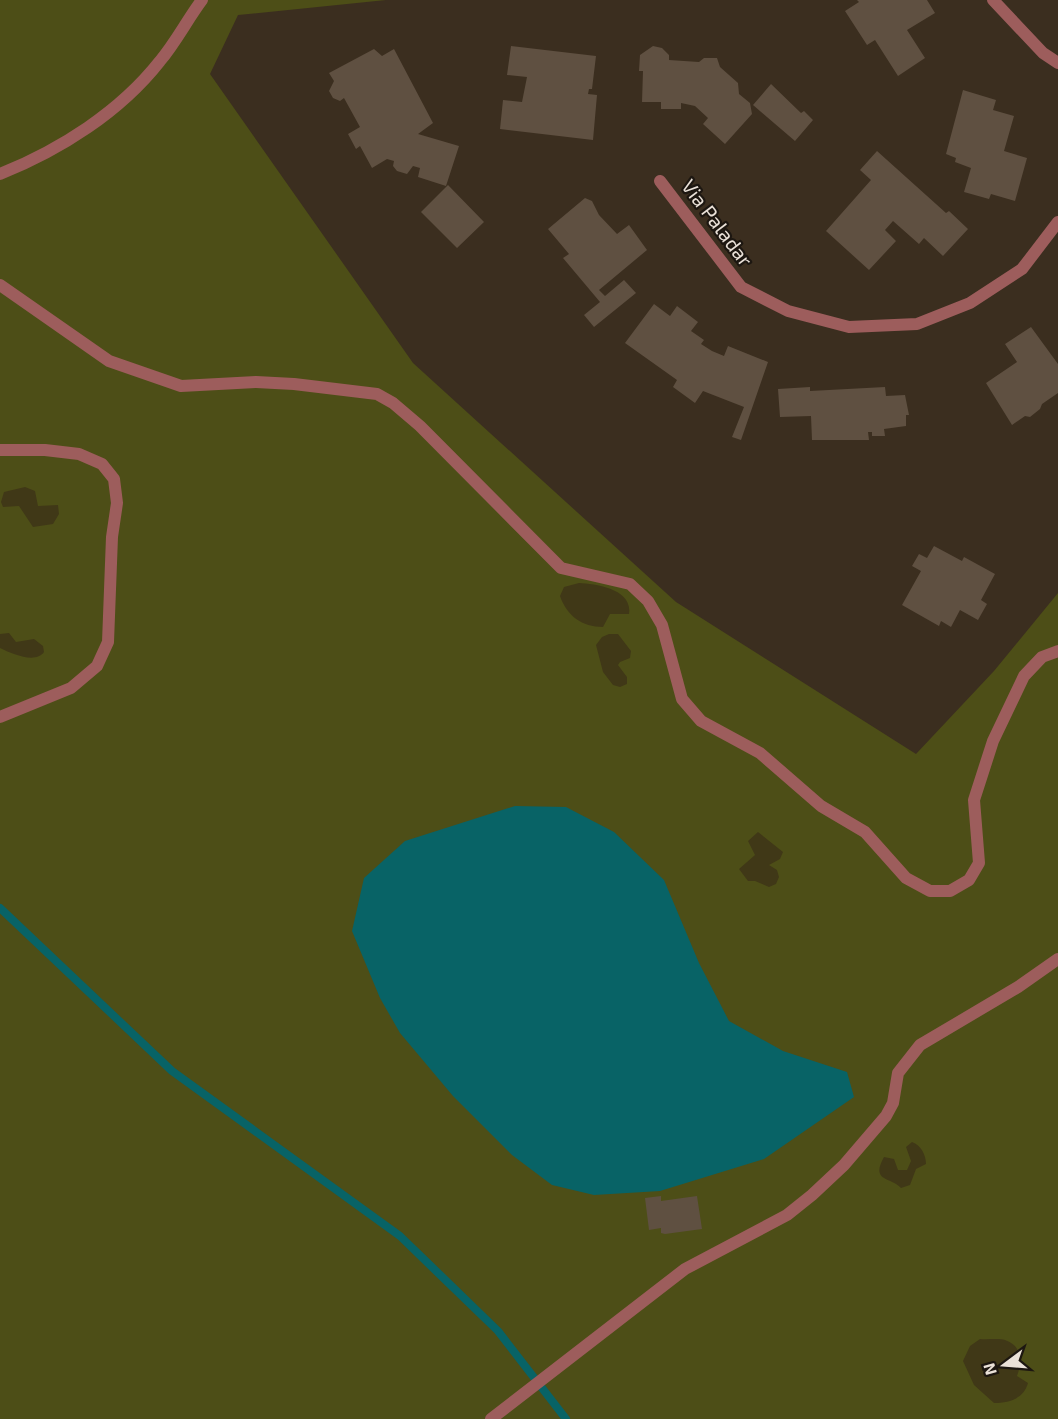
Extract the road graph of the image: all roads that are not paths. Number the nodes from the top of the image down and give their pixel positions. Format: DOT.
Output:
graph roads {
  1 [pos="202,0"];
  2 [pos="993,0"];
  3 [pos="1058,63"];
  4 [pos="0,174"];
  5 [pos="660,181"];
  6 [pos="1058,222"];
  7 [pos="0,285"];
  8 [pos="0,450"];
  9 [pos="1058,651"];
  10 [pos="0,717"];
  11 [pos="1058,959"];
  12 [pos="491,1419"];
  1 -- 4 [label="street"];
  2 -- 3 [label="street"];
  5 -- 6 [label="street, Via Paladar"];
  7 -- 9 [label="street"];
  8 -- 10 [label="street"];
  11 -- 12 [label="street"];
}
